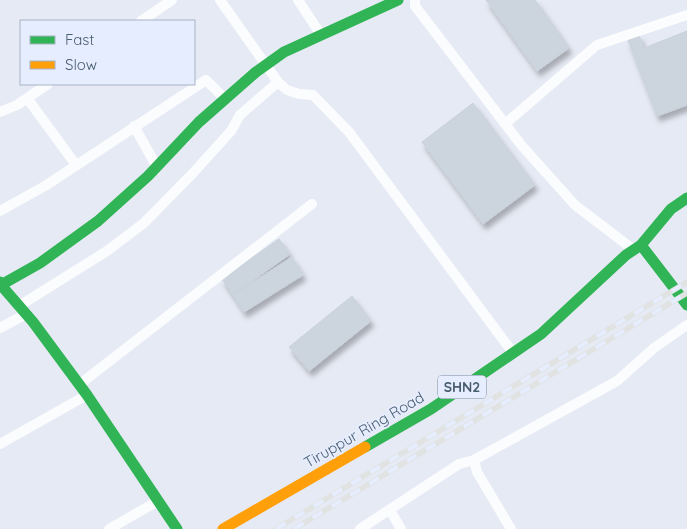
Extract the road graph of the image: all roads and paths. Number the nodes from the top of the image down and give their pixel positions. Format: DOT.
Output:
graph roads {
  1 [pos="172,0"];
  2 [pos="220,0"];
  3 [pos="298,0"];
  4 [pos="398,0"];
  5 [pos="415,0"];
  6 [pos="687,15"];
  7 [pos="142,20"];
  8 [pos="321,35"];
  9 [pos="265,66"];
  10 [pos="278,82"];
  11 [pos="46,85"];
  12 [pos="27,98"];
  13 [pos="225,99"];
  14 [pos="0,112"];
  15 [pos="505,124"];
  16 [pos="134,126"];
  17 [pos="76,165"];
  18 [pos="157,167"];
  19 [pos="687,198"];
  20 [pos="312,204"];
  21 [pos="0,212"];
  22 [pos="638,248"];
  23 [pos="0,284"];
  24 [pos="687,305"];
  25 [pos="22,310"];
  26 [pos="687,325"];
  27 [pos="0,328"];
  28 [pos="513,353"];
  29 [pos="80,384"];
  30 [pos="88,395"];
  31 [pos="0,444"];
  32 [pos="474,460"];
  33 [pos="158,501"];
  34 [pos="390,510"];
  35 [pos="109,529"];
  36 [pos="177,529"];
  37 [pos="223,529"];
  38 [pos="360,529"];
  39 [pos="401,529"];
  40 [pos="512,529"];
  1 -- 7 [label="street"];
  2 -- 9 [label="street"];
  3 -- 8 [label="street"];
  4 -- 8 [label="main road"];
  5 -- 15 [label="street"];
  6 -- 15 [label="street"];
  8 -- 9 [label="main road"];
  9 -- 10 [label="street"];
  9 -- 13 [label="main road"];
  10 -- 25 [label="street"];
  10 -- 28 [label="street"];
  11 -- 12 [label="street"];
  12 -- 14 [label="street"];
  12 -- 17 [label="street"];
  13 -- 16 [label="street"];
  13 -- 18 [label="main road"];
  15 -- 22 [label="street"];
  16 -- 17 [label="street"];
  16 -- 18 [label="street"];
  17 -- 21 [label="street"];
  18 -- 23 [label="main road"];
  19 -- 22 [label="main road, Tiruppur Ring Road"];
  20 -- 29 [label="street"];
  22 -- 24 [label="main road"];
  22 -- 28 [label="main road, Tiruppur Ring Road / SHN2"];
  23 -- 25 [label="main road"];
  25 -- 27 [label="street"];
  25 -- 29 [label="main road"];
  26 -- 32 [label="street"];
  28 -- 37 [label="main road, Tiruppur Ring Road / SHN2"];
  29 -- 30 [label="main road"];
  30 -- 31 [label="street"];
  30 -- 33 [label="main road"];
  32 -- 34 [label="street"];
  32 -- 40 [label="street"];
  33 -- 35 [label="street"];
  33 -- 36 [label="main road"];
  34 -- 38 [label="street"];
  34 -- 39 [label="street"];
}
